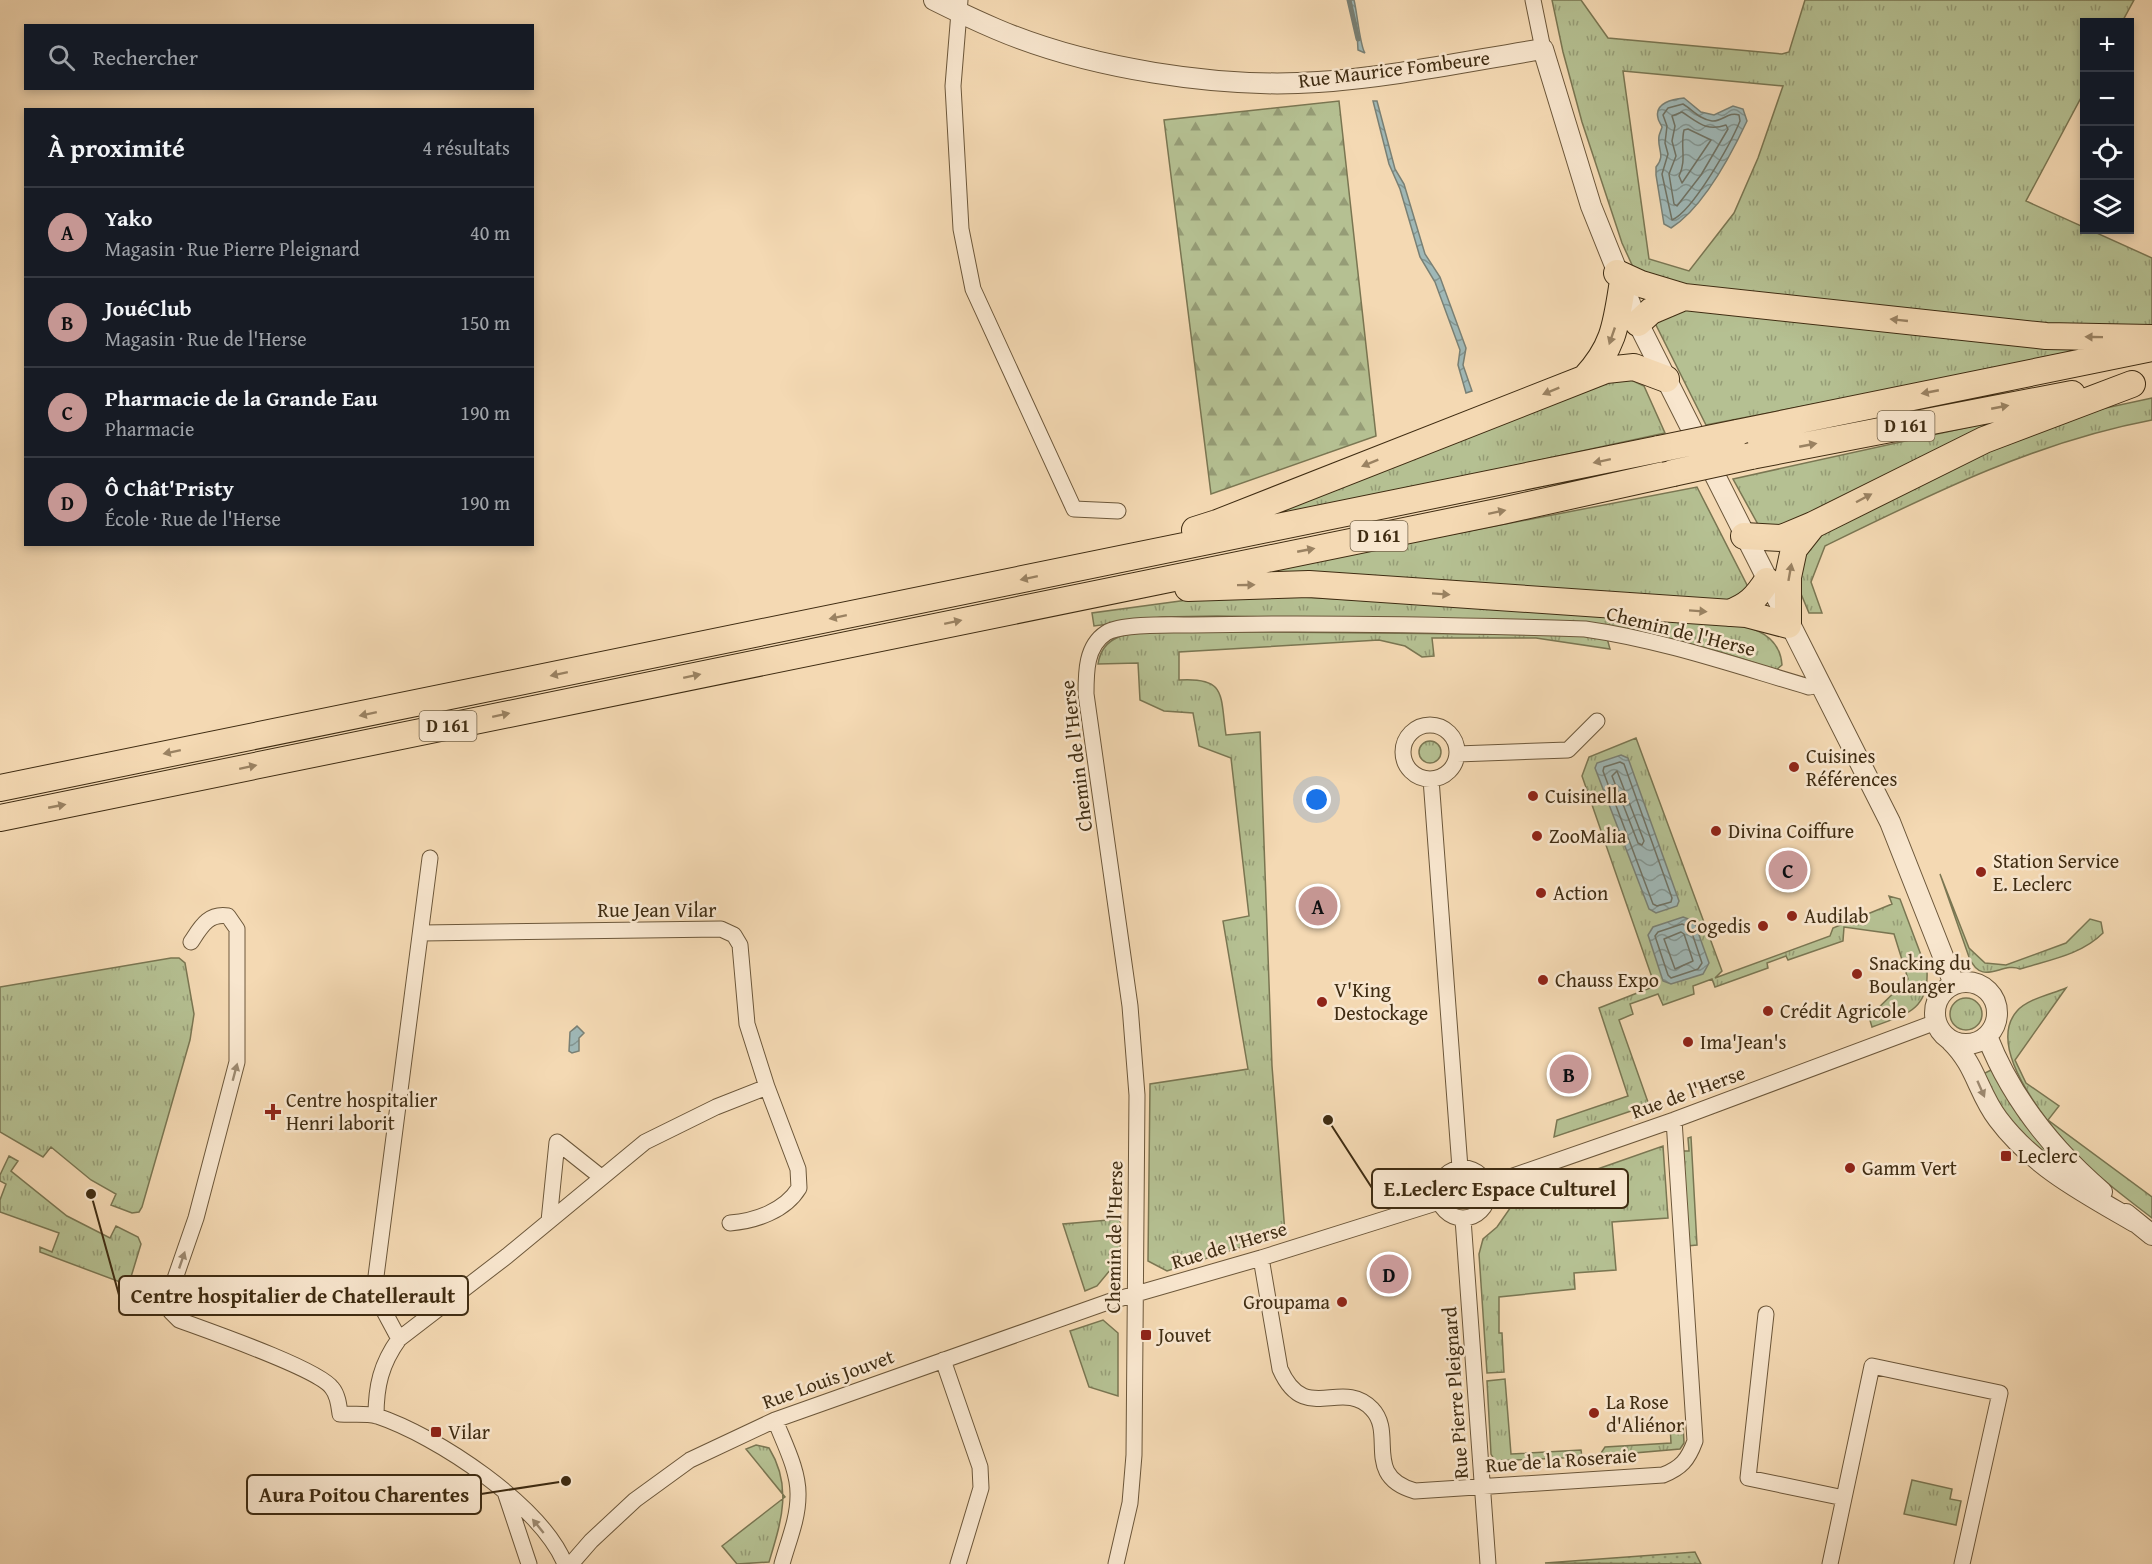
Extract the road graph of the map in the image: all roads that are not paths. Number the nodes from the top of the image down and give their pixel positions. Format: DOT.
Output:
graph roads {
  1 [pos="934,0"];
  2 [pos="1533,0"];
  3 [pos="959,6"];
  4 [pos="1543,49"];
  5 [pos="1620,280"];
  6 [pos="1684,297"];
  7 [pos="1638,323"];
  8 [pos="2152,338"];
  9 [pos="2152,348"];
  10 [pos="1585,378"];
  11 [pos="1666,379"];
  12 [pos="2142,382"];
  13 [pos="1118,511"];
  14 [pos="1813,525"];
  15 [pos="1744,536"];
  16 [pos="1087,566"];
  17 [pos="1767,581"];
  18 [pos="1084,595"];
  19 [pos="1729,613"];
  20 [pos="1788,625"];
  21 [pos="1820,685"];
  22 [pos="1597,721"];
  23 [pos="1457,754"];
  24 [pos="1431,779"];
  25 [pos="0,788"];
  26 [pos="0,818"];
  27 [pos="430,858"];
  28 [pos="422,933"];
  29 [pos="191,942"];
  30 [pos="1953,984"];
  31 [pos="1936,1022"];
  32 [pos="1987,1036"];
  33 [pos="1951,1041"];
  34 [pos="767,1087"];
  35 [pos="1674,1120"];
  36 [pos="1460,1168"];
  37 [pos="602,1177"];
  38 [pos="1487,1185"];
  39 [pos="1439,1202"];
  40 [pos="1463,1219"];
  41 [pos="549,1221"];
  42 [pos="2135,1222"];
  43 [pos="730,1223"];
  44 [pos="2152,1235"];
  45 [pos="1261,1258"];
  46 [pos="1134,1296"];
  47 [pos="1766,1314"];
  48 [pos="399,1339"];
  49 [pos="943,1360"];
  50 [pos="376,1416"];
  51 [pos="775,1420"];
  52 [pos="1483,1487"];
  53 [pos="506,1492"];
  54 [pos="1844,1498"];
  55 [pos="529,1564"];
  56 [pos="565,1564"];
  57 [pos="571,1564"];
  58 [pos="782,1564"];
  59 [pos="958,1564"];
  60 [pos="1116,1564"];
  61 [pos="1488,1564"];
  62 [pos="1830,1564"];
  63 [pos="1962,1564"];
  1 -- 3 [label="street, Rue Maurice Fombeure"];
  2 -- 4 [label="street"];
  3 -- 4 [label="street, Rue Maurice Fombeure"];
  3 -- 13 [label="street"];
  4 -- 5 [label="street"];
  5 -- 6 [label="main road"];
  5 -- 7 [label="street"];
  5 -- 10 [label="main road, one-way"];
  6 -- 7 [label="main road"];
  8 -- 6 [label="main road, one-way"];
  7 -- 11 [label="street"];
  9 -- 16 [label="main road, D 161, one-way, bridge"];
  10 -- 11 [label="main road"];
  10 -- 16 [label="main road, one-way"];
  11 -- 15 [label="street"];
  14 -- 12 [label="main road, one-way"];
  18 -- 12 [label="main road, D 161, one-way, bridge"];
  14 -- 15 [label="main road"];
  20 -- 14 [label="main road, one-way"];
  15 -- 17 [label="street"];
  16 -- 25 [label="main road, D 161, one-way"];
  17 -- 19 [label="main road"];
  17 -- 20 [label="street"];
  18 -- 19 [label="main road, one-way"];
  26 -- 18 [label="main road, D 161, one-way"];
  19 -- 20 [label="main road"];
  20 -- 21 [label="street"];
  21 -- 30 [label="street"];
  21 -- 46 [label="street, Chemin de l'Herse"];
  22 -- 23 [label="street"];
  23 -- 24 [label="street"];
  23 -- 24 [label="street"];
  24 -- 36 [label="street"];
  27 -- 28 [label="street"];
  28 -- 34 [label="street, Rue Jean Vilar"];
  28 -- 48 [label="street"];
  50 -- 29 [label="street, one-way"];
  30 -- 31 [label="street"];
  30 -- 32 [label="street"];
  31 -- 33 [label="street"];
  31 -- 35 [label="street, Rue de l'Herse"];
  32 -- 33 [label="street"];
  32 -- 42 [label="street"];
  33 -- 42 [label="street, one-way"];
  34 -- 37 [label="street"];
  34 -- 43 [label="street, Rue Jean Vilar"];
  35 -- 38 [label="street, Rue de l'Herse"];
  35 -- 52 [label="street, Rue de la Roseraie"];
  36 -- 38 [label="street"];
  36 -- 39 [label="street"];
  37 -- 41 [label="street"];
  37 -- 41 [label="street"];
  38 -- 40 [label="street"];
  39 -- 40 [label="street"];
  39 -- 45 [label="street, Rue de l'Herse"];
  40 -- 52 [label="street, Rue Pierre Pleignard"];
  41 -- 48 [label="street"];
  42 -- 44 [label="street"];
  45 -- 46 [label="street, Rue de l'Herse"];
  45 -- 52 [label="street, Rue de la Roseraie"];
  46 -- 49 [label="street, Rue Louis Jouvet"];
  46 -- 60 [label="street, Chemin de l'Herse"];
  47 -- 54 [label="street"];
  48 -- 50 [label="street"];
  49 -- 51 [label="street, Rue Louis Jouvet"];
  49 -- 59 [label="street"];
  50 -- 53 [label="street"];
  51 -- 57 [label="street, Rue Louis Jouvet"];
  51 -- 58 [label="street"];
  52 -- 61 [label="street, Rue Pierre Pleignard"];
  53 -- 55 [label="street"];
  56 -- 53 [label="street, one-way"];
  54 -- 62 [label="street"];
  54 -- 63 [label="street"];
}
